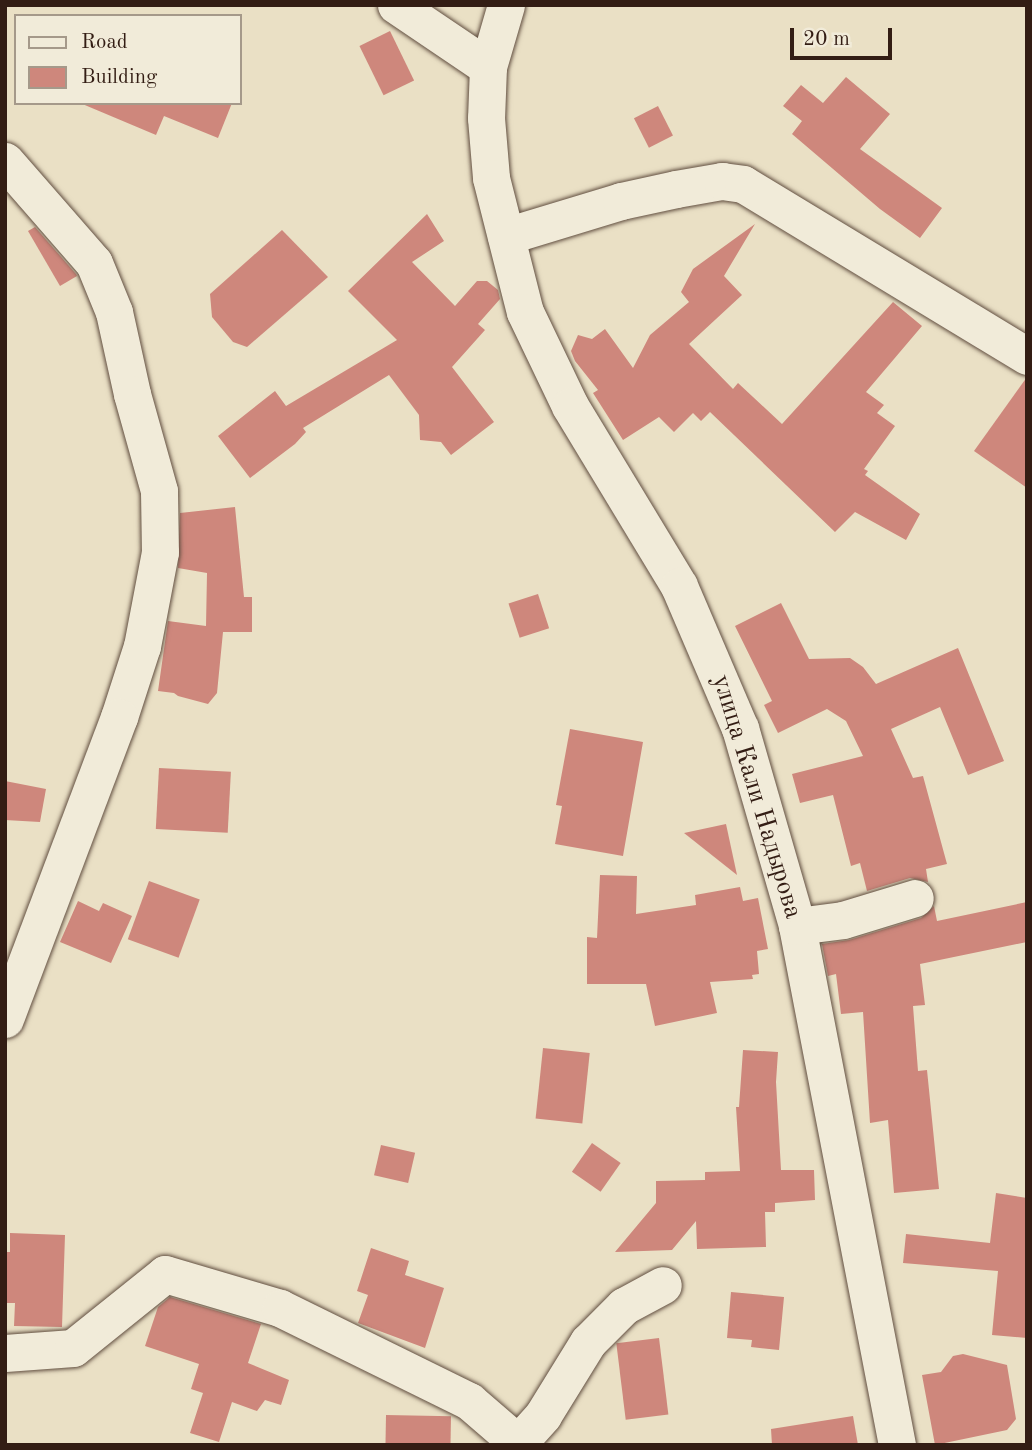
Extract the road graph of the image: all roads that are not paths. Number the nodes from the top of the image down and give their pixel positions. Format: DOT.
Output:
graph roads {
  1 [pos="396,5"];
  2 [pos="506,5"];
  3 [pos="488,67"];
  4 [pos="5,161"];
  5 [pos="506,236"];
  6 [pos="1027,356"];
  7 [pos="915,898"];
  8 [pos="797,926"];
  9 [pos="5,1019"];
  10 [pos="663,1285"];
  11 [pos="5,1353"];
  12 [pos="520,1443"];
  13 [pos="897,1445"];
  1 -- 3 [label="street"];
  2 -- 3 [label="street, улица Кали Надырова"];
  3 -- 5 [label="street, улица Кали Надырова"];
  4 -- 9 [label="street"];
  5 -- 6 [label="street"];
  5 -- 8 [label="street, улица Кали Надырова"];
  7 -- 8 [label="street"];
  8 -- 13 [label="street, улица Кали Надырова"];
  10 -- 12 [label="street"];
  11 -- 12 [label="street"];
}
